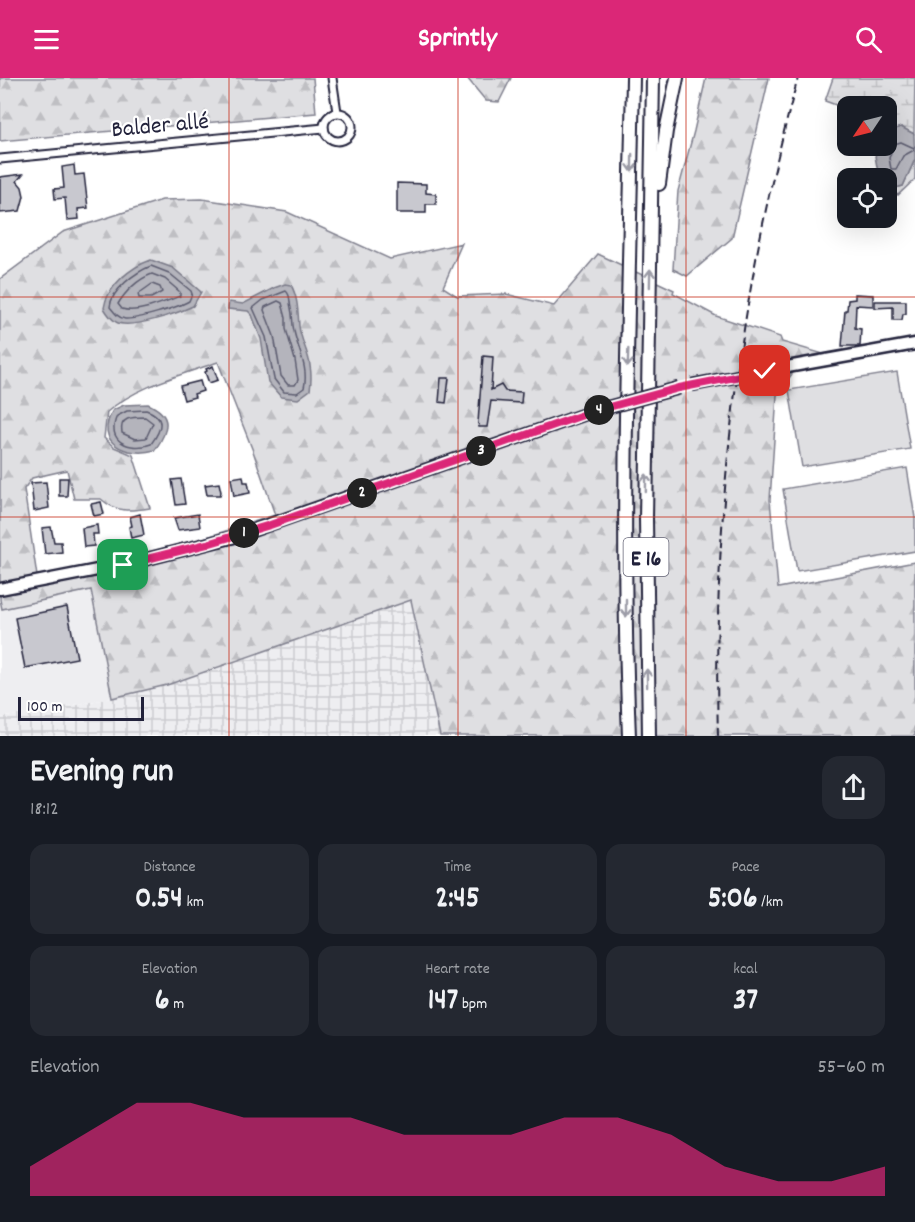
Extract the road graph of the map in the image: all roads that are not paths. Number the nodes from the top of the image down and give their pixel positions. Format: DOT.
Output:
graph roads {
  1 [pos="332,78"];
  2 [pos="626,78"];
  3 [pos="633,78"];
  4 [pos="653,78"];
  5 [pos="677,78"];
  6 [pos="633,104"];
  7 [pos="337,112"];
  8 [pos="324,128"];
  9 [pos="0,159"];
  10 [pos="651,229"];
  11 [pos="915,344"];
  12 [pos="0,589"];
  13 [pos="629,736"];
  14 [pos="649,736"];
  1 -- 7 [label="street"];
  2 -- 6 [label="highway, E 16"];
  3 -- 6 [label="highway, E 16"];
  4 -- 10 [label="highway, E 16"];
  5 -- 10 [label="highway, E 16"];
  6 -- 13 [label="highway, E 16, one-way"];
  7 -- 8 [label="street"];
  7 -- 8 [label="street"];
  8 -- 9 [label="street, Balder allé"];
  14 -- 10 [label="highway, E 16, one-way"];
  11 -- 12 [label="main road, bridge"];
}
